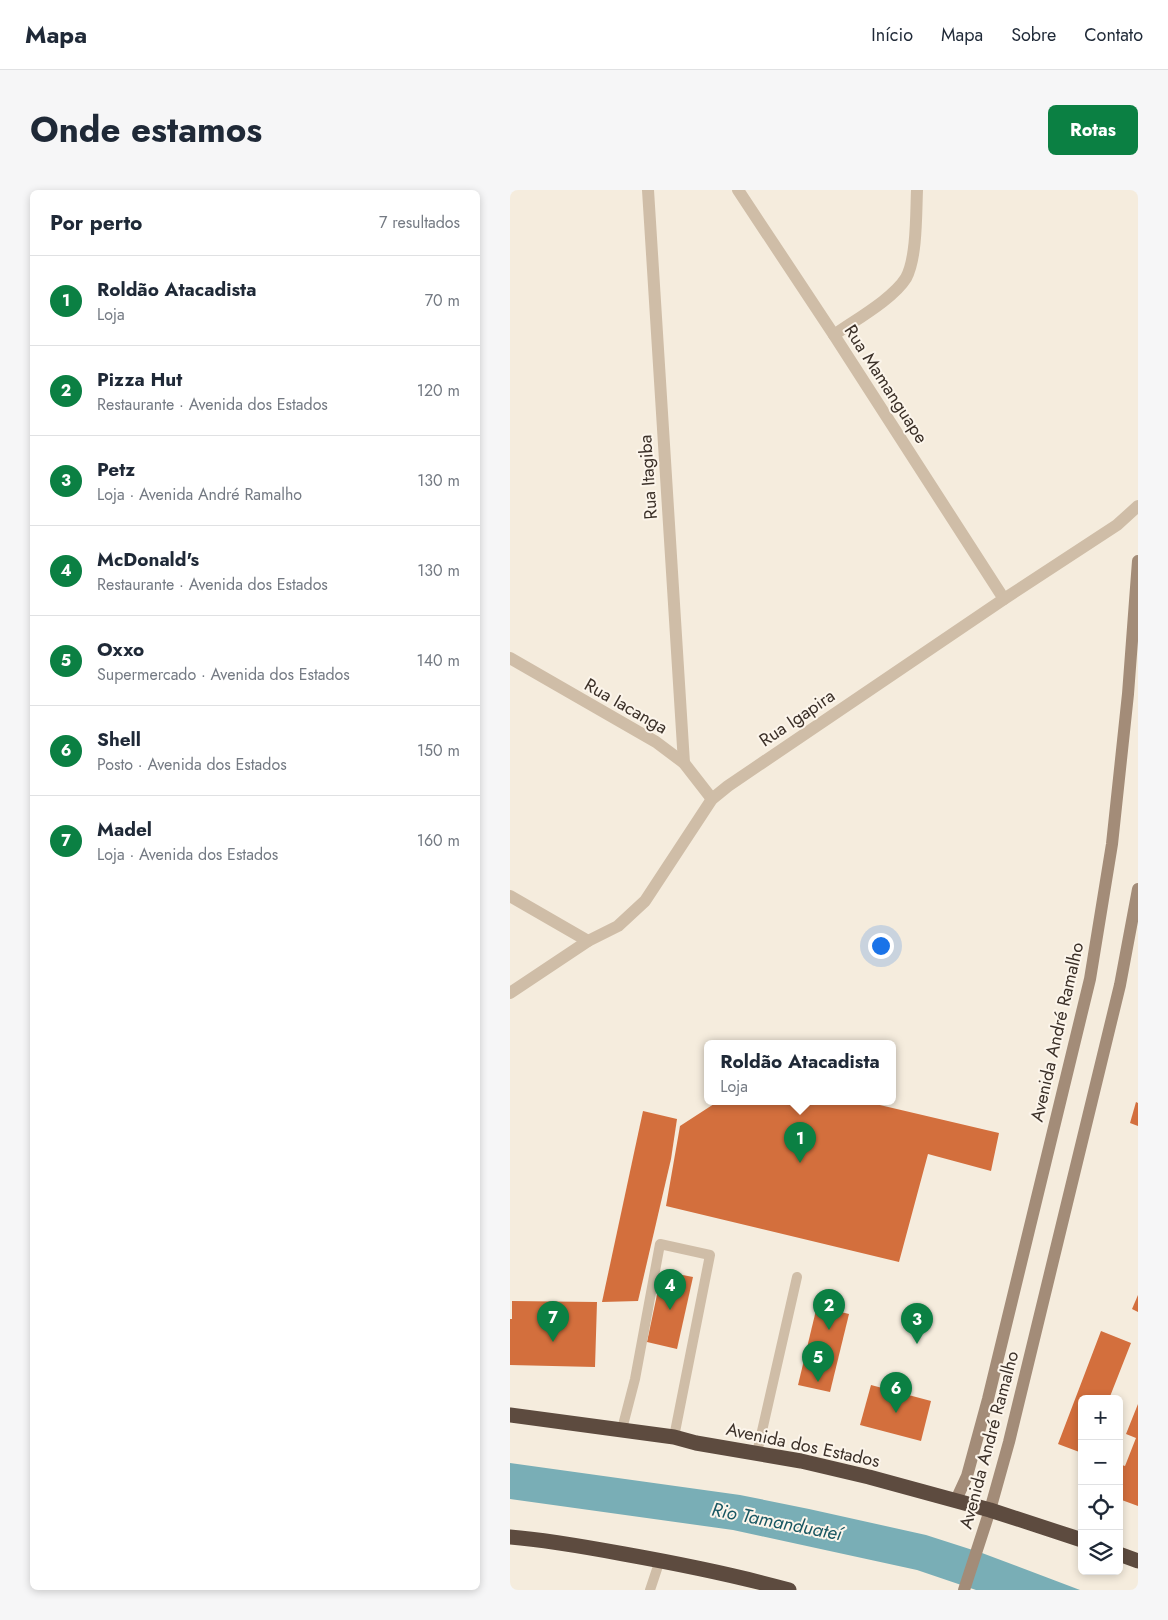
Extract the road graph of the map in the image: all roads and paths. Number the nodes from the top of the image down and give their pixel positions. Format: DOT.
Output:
graph roads {
  1 [pos="648,190"];
  2 [pos="738,190"];
  3 [pos="917,190"];
  4 [pos="834,335"];
  5 [pos="1138,506"];
  6 [pos="1138,561"];
  7 [pos="1004,599"];
  8 [pos="1134,649"];
  9 [pos="510,658"];
  10 [pos="684,762"];
  11 [pos="712,799"];
  12 [pos="1138,889"];
  13 [pos="510,896"];
  14 [pos="588,941"];
  15 [pos="510,993"];
  16 [pos="797,1276"];
  17 [pos="510,1415"];
  18 [pos="622,1430"];
  19 [pos="674,1437"];
  20 [pos="757,1453"];
  21 [pos="956,1500"];
  22 [pos="990,1510"];
  23 [pos="510,1536"];
  24 [pos="1078,1539"];
  25 [pos="1123,1555"];
  26 [pos="660,1560"];
  27 [pos="1138,1561"];
  28 [pos="650,1590"];
  29 [pos="789,1590"];
  30 [pos="964,1590"];
  1 -- 10 [label="street, Rua Itagiba"];
  2 -- 4 [label="street, Rua Mamanguape"];
  3 -- 4 [label="street"];
  4 -- 7 [label="street, Rua Mamanguape"];
  5 -- 7 [label="street, Rua Igapira"];
  6 -- 8 [label="main road, Avenida André Ramalho"];
  7 -- 11 [label="street, Rua Igapira"];
  8 -- 21 [label="main road, Avenida André Ramalho"];
  9 -- 10 [label="street, Rua Iacanga"];
  10 -- 11 [label="street, Rua Iacanga"];
  11 -- 14 [label="street, Rua Igapira"];
  12 -- 22 [label="main road, Avenida André Ramalho"];
  13 -- 14 [label="street"];
  14 -- 15 [label="street, Rua Igapira"];
  16 -- 20 [label="lane"];
  17 -- 18 [label="highway, Avenida dos Estados"];
  18 -- 19 [label="highway, Avenida dos Estados"];
  18 -- 19 [label="lane"];
  19 -- 20 [label="highway, Avenida dos Estados"];
  20 -- 21 [label="highway, Avenida dos Estados"];
  21 -- 22 [label="highway, Avenida dos Estados"];
  22 -- 24 [label="highway, Avenida dos Estados"];
  22 -- 30 [label="main road, Avenida André Ramalho"];
  23 -- 26 [label="highway"];
  25 -- 27 [label="highway"];
  26 -- 28 [label="lane"];
  26 -- 29 [label="highway"];
}
